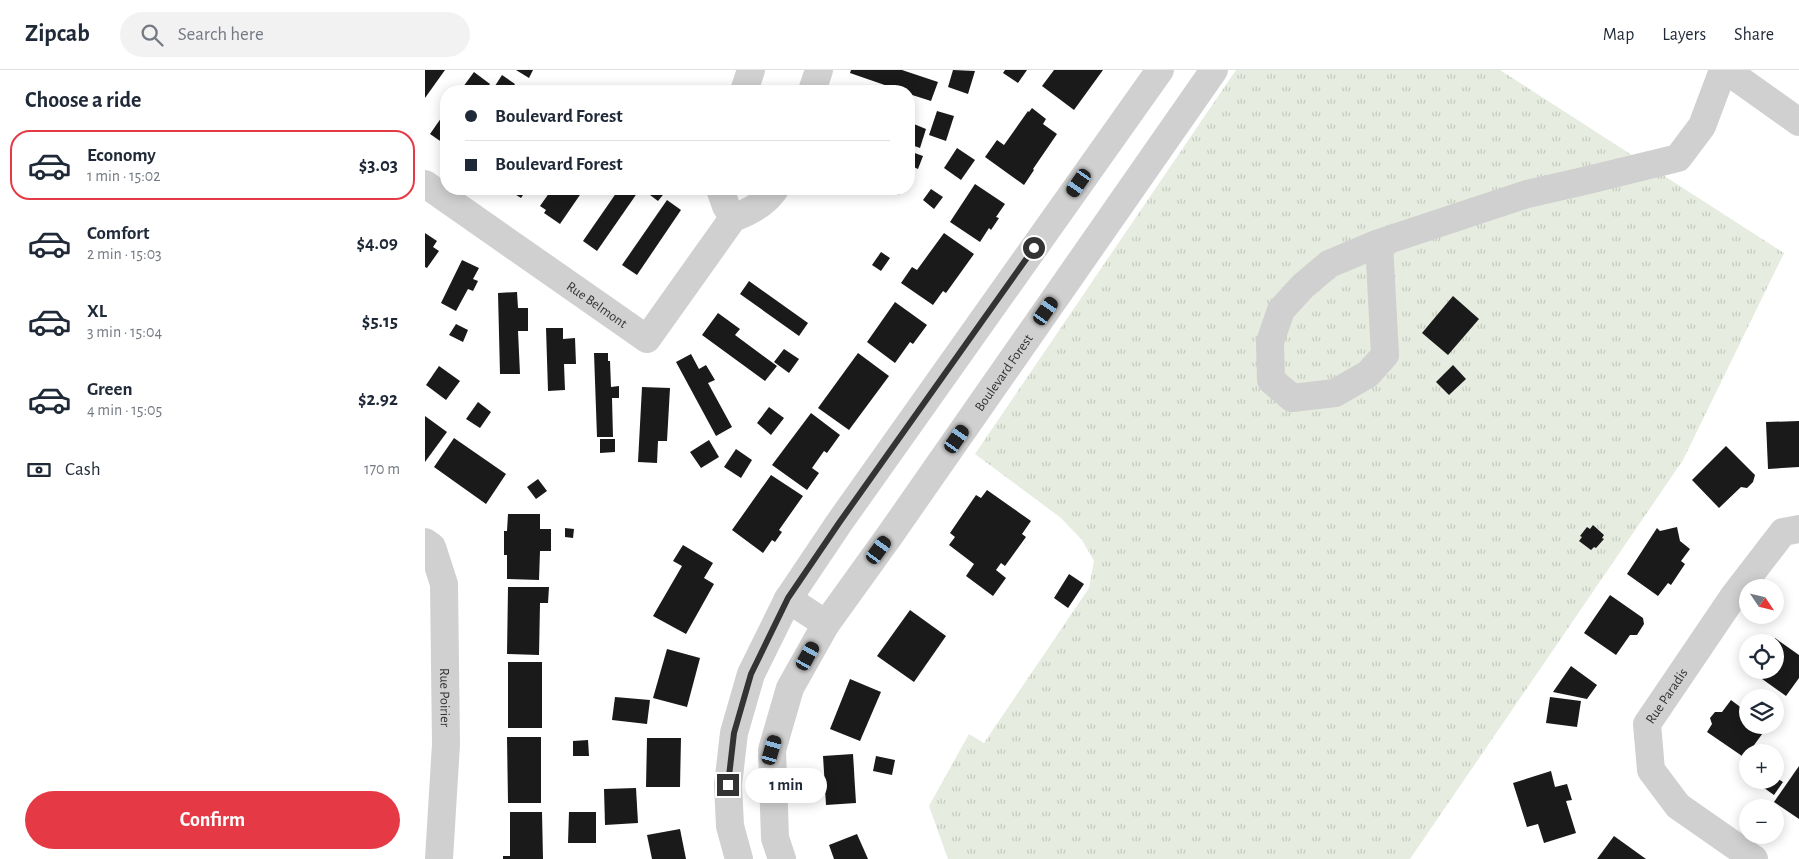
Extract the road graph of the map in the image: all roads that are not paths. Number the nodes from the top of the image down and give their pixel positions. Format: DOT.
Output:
graph roads {
  1 [pos="751,70"];
  2 [pos="819,70"];
  3 [pos="1160,70"];
  4 [pos="1214,70"];
  5 [pos="1724,70"];
  6 [pos="746,85"];
  7 [pos="814,85"];
  8 [pos="1799,122"];
  9 [pos="425,184"];
  10 [pos="440,194"];
  11 [pos="441,195"];
  12 [pos="722,195"];
  13 [pos="770,195"];
  14 [pos="733,218"];
  15 [pos="1379,243"];
  16 [pos="1799,529"];
  17 [pos="425,542"];
  18 [pos="788,598"];
  19 [pos="825,624"];
  20 [pos="439,859"];
  21 [pos="739,859"];
  22 [pos="782,859"];
  23 [pos="1754,859"];
  1 -- 6 [label="street"];
  2 -- 7 [label="street"];
  3 -- 18 [label="street"];
  4 -- 19 [label="street, Boulevard Forest"];
  5 -- 8 [label="street"];
  5 -- 15 [label="street"];
  9 -- 10 [label="street, Rue Belmont"];
  11 -- 14 [label="street, Rue Belmont"];
  12 -- 14 [label="street"];
  13 -- 14 [label="street, Rue Belmont"];
  15 -- 15 [label="street"];
  16 -- 23 [label="street, Rue Paradis"];
  17 -- 20 [label="street, Rue Poirier"];
  18 -- 19 [label="street"];
  18 -- 21 [label="street"];
  19 -- 22 [label="street, Boulevard Forest"];
}
